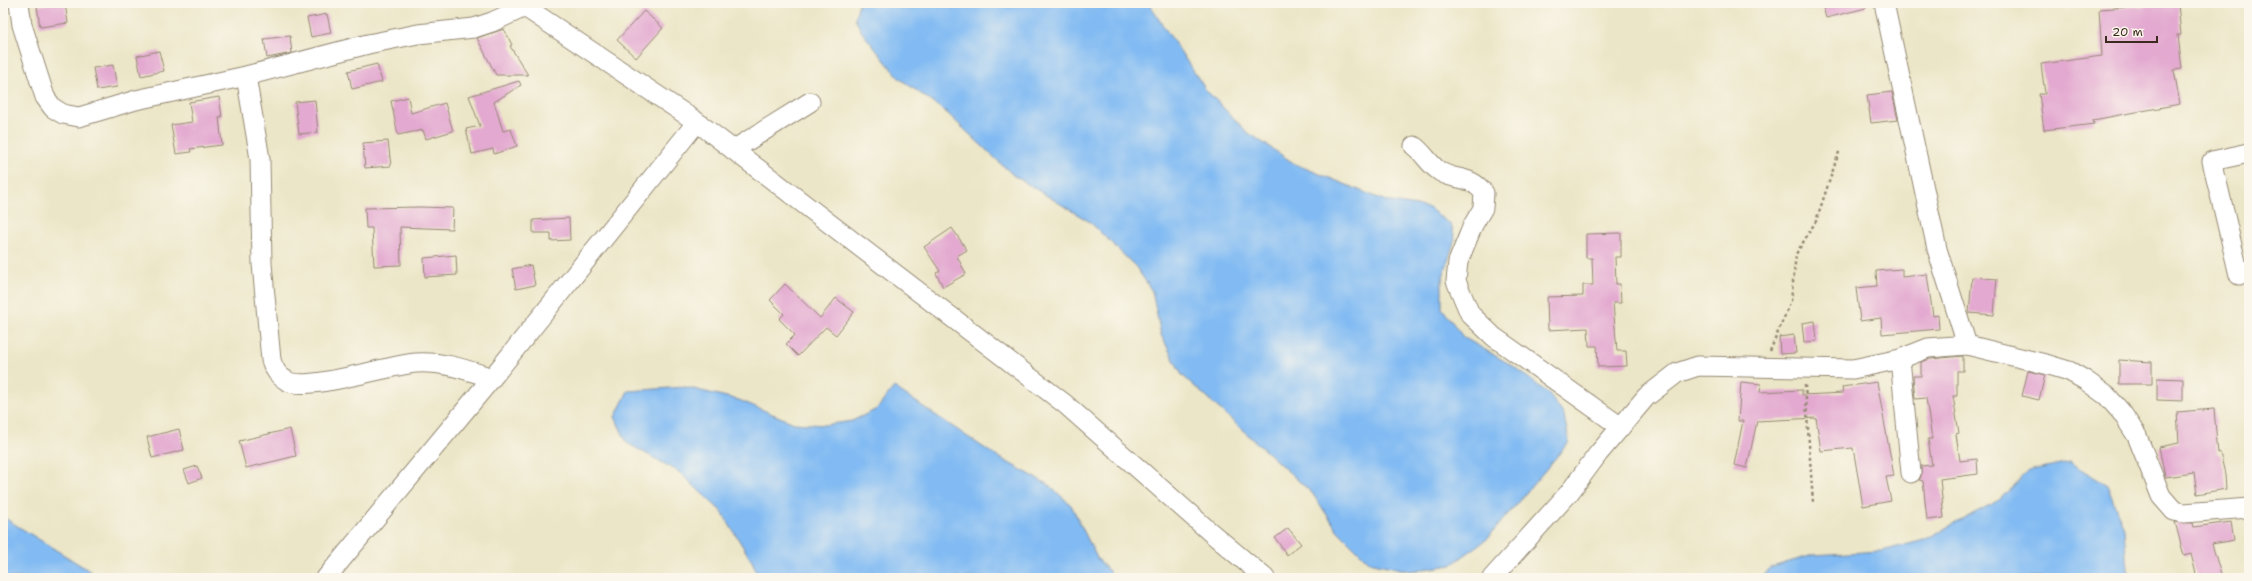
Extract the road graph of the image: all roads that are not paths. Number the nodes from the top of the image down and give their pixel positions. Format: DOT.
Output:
graph roads {
  1 [pos="19,3"];
  2 [pos="1884,3"];
  3 [pos="522,5"];
  4 [pos="246,76"];
  5 [pos="810,102"];
  6 [pos="697,122"];
  7 [pos="1414,146"];
  8 [pos="733,150"];
  9 [pos="2249,153"];
  10 [pos="2239,275"];
  11 [pos="1967,345"];
  12 [pos="1900,359"];
  13 [pos="492,378"];
  14 [pos="1621,427"];
  15 [pos="1911,473"];
  16 [pos="2249,508"];
  17 [pos="326,578"];
  18 [pos="1265,578"];
  19 [pos="1492,578"];
  1 -- 4 [label="street"];
  2 -- 11 [label="street"];
  3 -- 4 [label="street"];
  3 -- 6 [label="street"];
  4 -- 13 [label="street"];
  5 -- 8 [label="street"];
  6 -- 8 [label="street"];
  6 -- 13 [label="street"];
  7 -- 14 [label="street"];
  8 -- 18 [label="street"];
  9 -- 10 [label="street"];
  11 -- 12 [label="street"];
  11 -- 16 [label="street"];
  12 -- 14 [label="street"];
  12 -- 15 [label="street"];
  13 -- 17 [label="street"];
  14 -- 19 [label="street"];
}
